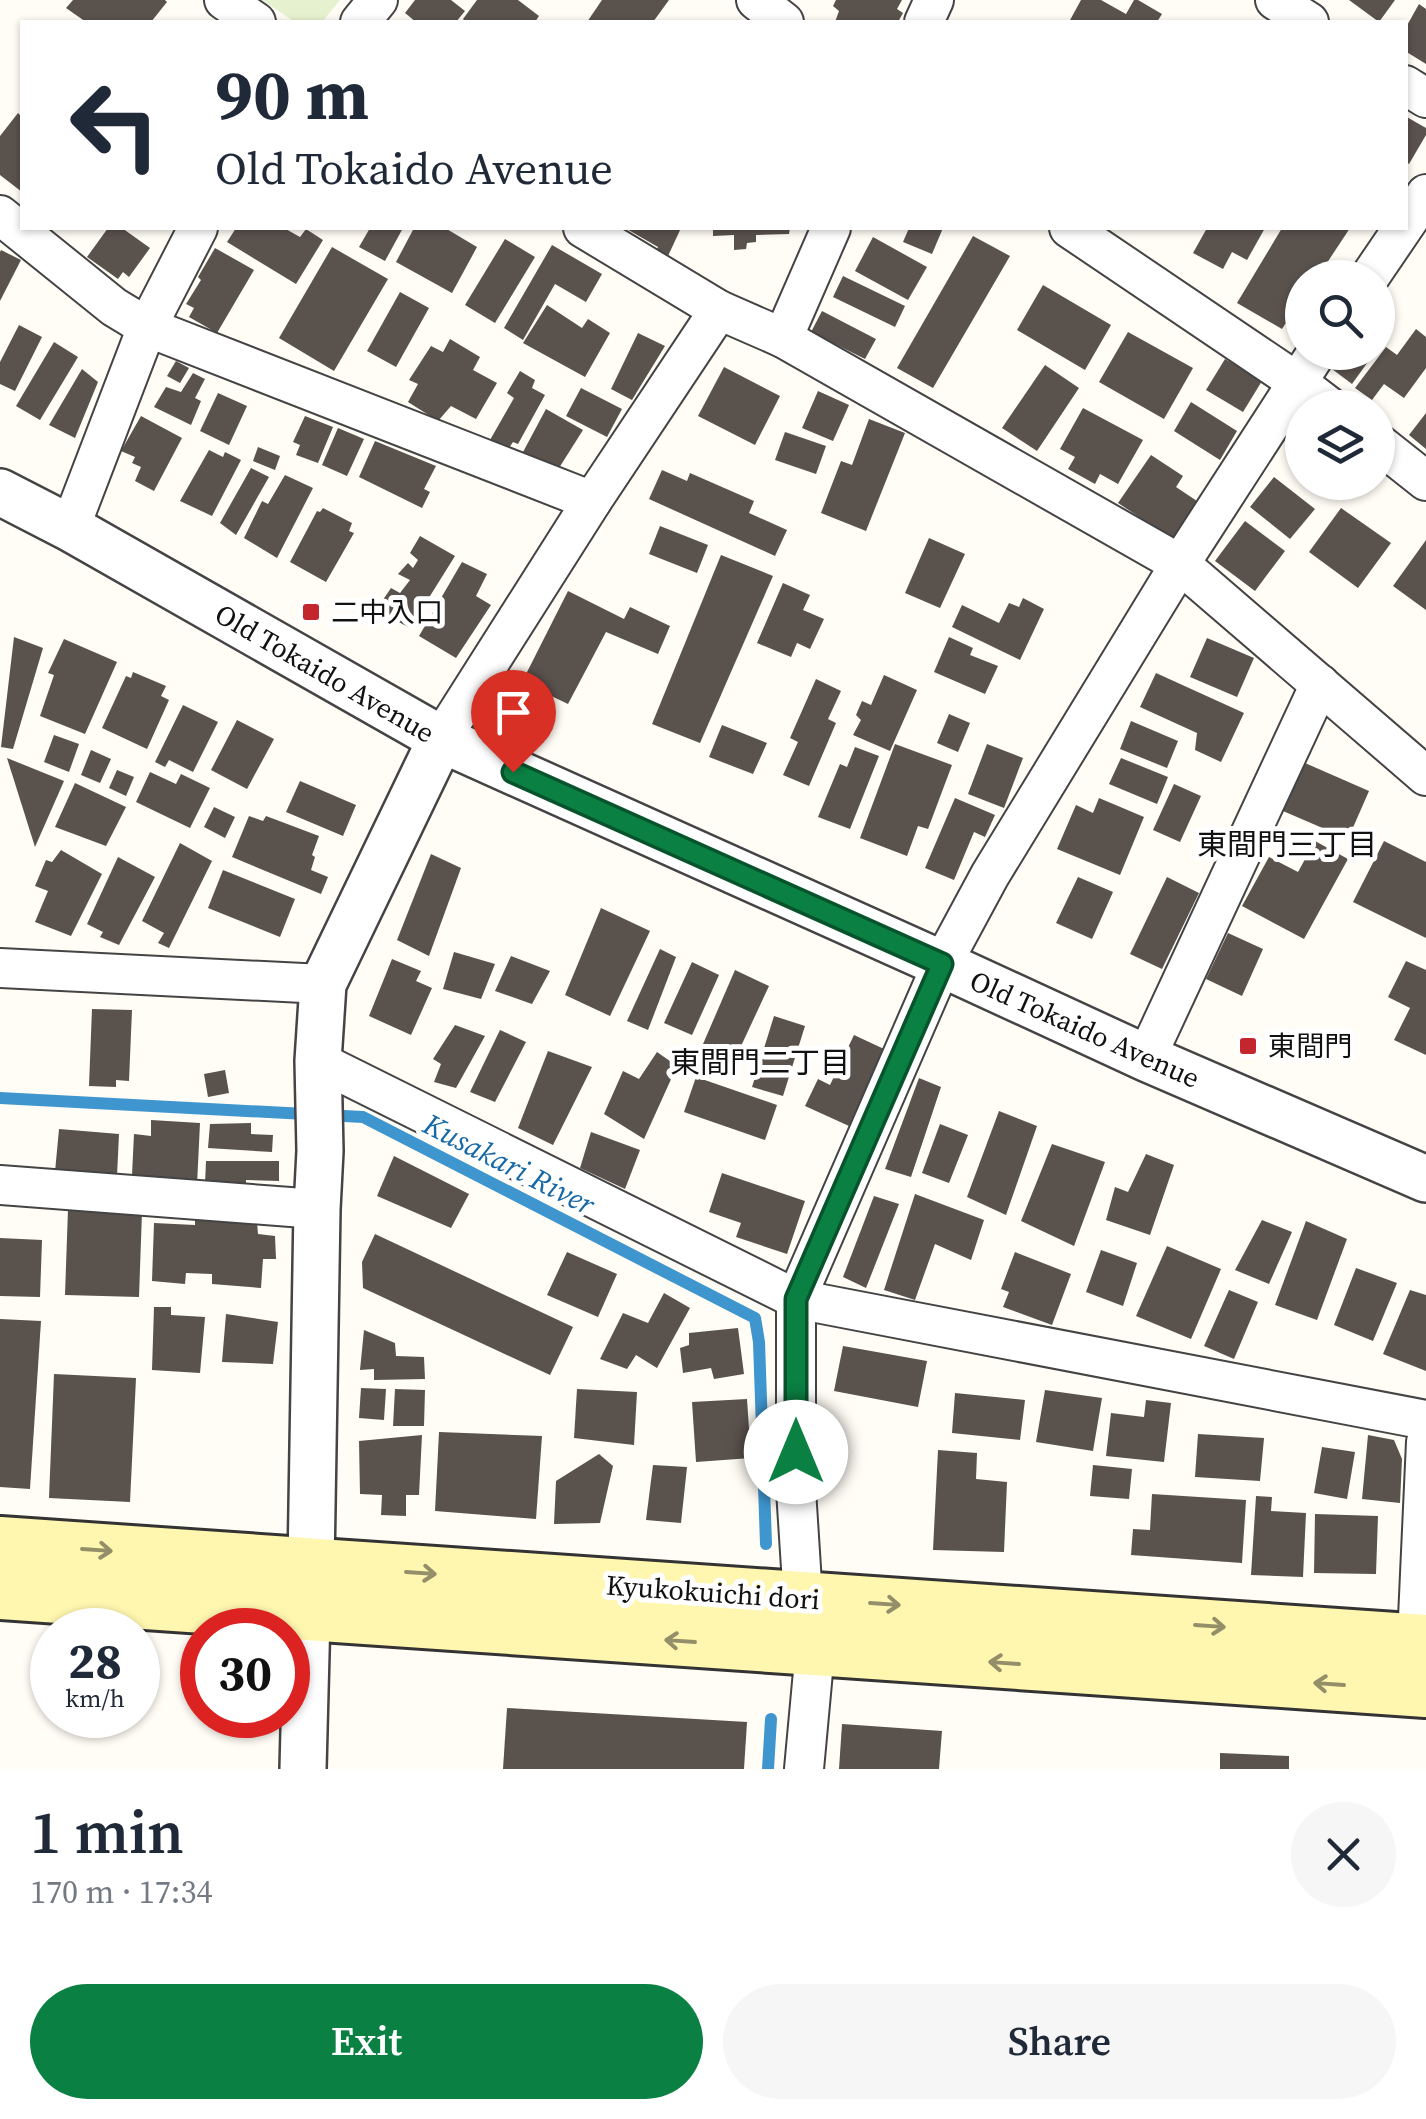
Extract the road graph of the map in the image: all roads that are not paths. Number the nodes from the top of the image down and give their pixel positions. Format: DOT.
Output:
graph roads {
  1 [pos="224,0"];
  2 [pos="378,0"];
  3 [pos="756,0"];
  4 [pos="1274,0"];
  5 [pos="253,20"];
  6 [pos="362,20"];
  7 [pos="781,20"];
  8 [pos="1306,20"];
  9 [pos="1426,194"];
  10 [pos="0,216"];
  11 [pos="1408,220"];
  12 [pos="197,230"];
  13 [pos="586,230"];
  14 [pos="831,230"];
  15 [pos="1072,230"];
  16 [pos="1401,230"];
  17 [pos="1381,260"];
  18 [pos="719,310"];
  19 [pos="146,327"];
  20 [pos="783,338"];
  21 [pos="1285,354"];
  22 [pos="1305,370"];
  23 [pos="1395,457"];
  24 [pos="1426,481"];
  25 [pos="0,492"];
  26 [pos="592,501"];
  27 [pos="70,528"];
  28 [pos="1180,564"];
  29 [pos="1320,684"];
  30 [pos="441,740"];
  31 [pos="1426,776"];
  32 [pos="942,964"];
  33 [pos="0,968"];
  34 [pos="323,984"];
  35 [pos="1146,1058"];
  36 [pos="318,1062"];
  37 [pos="1426,1179"];
  38 [pos="0,1185"];
  39 [pos="317,1208"];
  40 [pos="796,1299"];
  41 [pos="1426,1420"];
  42 [pos="1426,1442"];
  43 [pos="0,1543"];
  44 [pos="309,1590"];
  45 [pos="0,1593"];
  46 [pos="803,1598"];
  47 [pos="1422,1641"];
  48 [pos="815,1650"];
  49 [pos="1426,1691"];
  50 [pos="303,1769"];
  51 [pos="804,1769"];
  1 -- 5 [label="street"];
  2 -- 6 [label="street"];
  3 -- 7 [label="street"];
  4 -- 8 [label="street"];
  9 -- 11 [label="street"];
  10 -- 19 [label="street"];
  12 -- 19 [label="street"];
  13 -- 18 [label="street"];
  14 -- 20 [label="street"];
  15 -- 21 [label="street"];
  16 -- 17 [label="street"];
  18 -- 20 [label="street"];
  18 -- 26 [label="street"];
  19 -- 26 [label="street"];
  19 -- 27 [label="street"];
  20 -- 28 [label="street"];
  22 -- 28 [label="street"];
  23 -- 24 [label="street"];
  25 -- 27 [label="street, Old Tokaido Avenue"];
  26 -- 30 [label="street"];
  27 -- 30 [label="street, Old Tokaido Avenue"];
  28 -- 29 [label="street"];
  28 -- 32 [label="street"];
  29 -- 31 [label="street"];
  29 -- 35 [label="street"];
  30 -- 32 [label="street, Old Tokaido Avenue"];
  30 -- 34 [label="street"];
  32 -- 35 [label="street, Old Tokaido Avenue"];
  32 -- 40 [label="street"];
  33 -- 34 [label="street"];
  34 -- 36 [label="street"];
  35 -- 37 [label="street, Old Tokaido Avenue"];
  36 -- 39 [label="street"];
  36 -- 40 [label="street"];
  38 -- 39 [label="street"];
  39 -- 44 [label="street"];
  40 -- 41 [label="street"];
  40 -- 46 [label="street"];
  42 -- 47 [label="street"];
  43 -- 44 [label="main road, Kyukokuichi dori, one-way"];
  44 -- 45 [label="main road, Kyukokuichi dori"];
  44 -- 46 [label="main road, Kyukokuichi dori, one-way"];
  48 -- 44 [label="main road, Kyukokuichi dori, one-way"];
  44 -- 50 [label="street"];
  46 -- 47 [label="main road, Kyukokuichi dori, one-way"];
  49 -- 48 [label="main road, Kyukokuichi dori, one-way"];
  48 -- 51 [label="street"];
}
